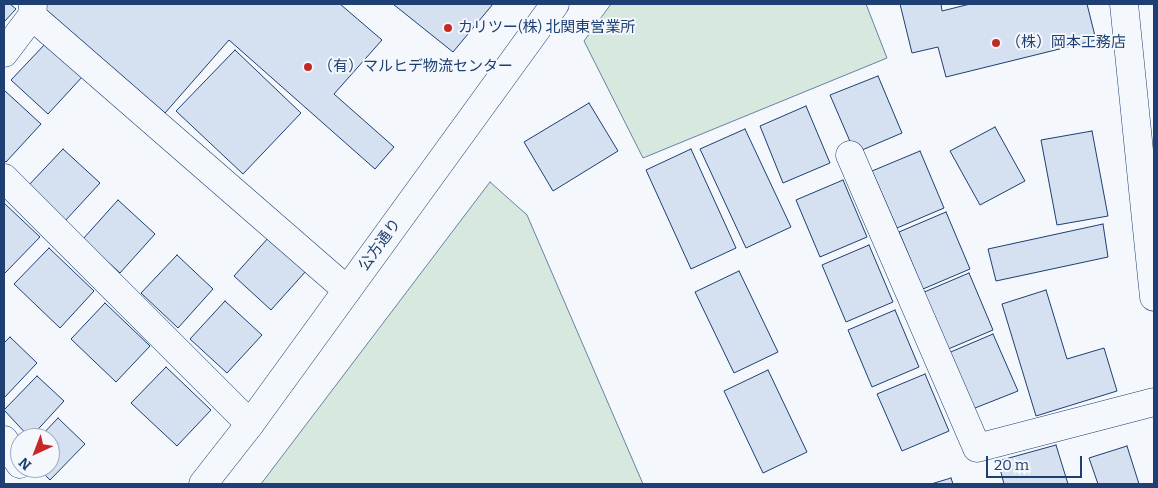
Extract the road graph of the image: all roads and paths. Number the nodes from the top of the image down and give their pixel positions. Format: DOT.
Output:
graph roads {
  1 [pos="555,4"];
  2 [pos="1124,4"];
  3 [pos="33,10"];
  4 [pos="4,53"];
  5 [pos="850,155"];
  6 [pos="4,178"];
  7 [pos="348,290"];
  8 [pos="1154,297"];
  9 [pos="1154,402"];
  10 [pos="250,424"];
  11 [pos="203,484"];
  1 -- 7 [label="street, 公方通り"];
  2 -- 8 [label="street"];
  3 -- 4 [label="street"];
  3 -- 7 [label="street"];
  5 -- 9 [label="street"];
  6 -- 10 [label="street"];
  7 -- 10 [label="street, 公方通り"];
  10 -- 11 [label="street, 公方通り"];
}
